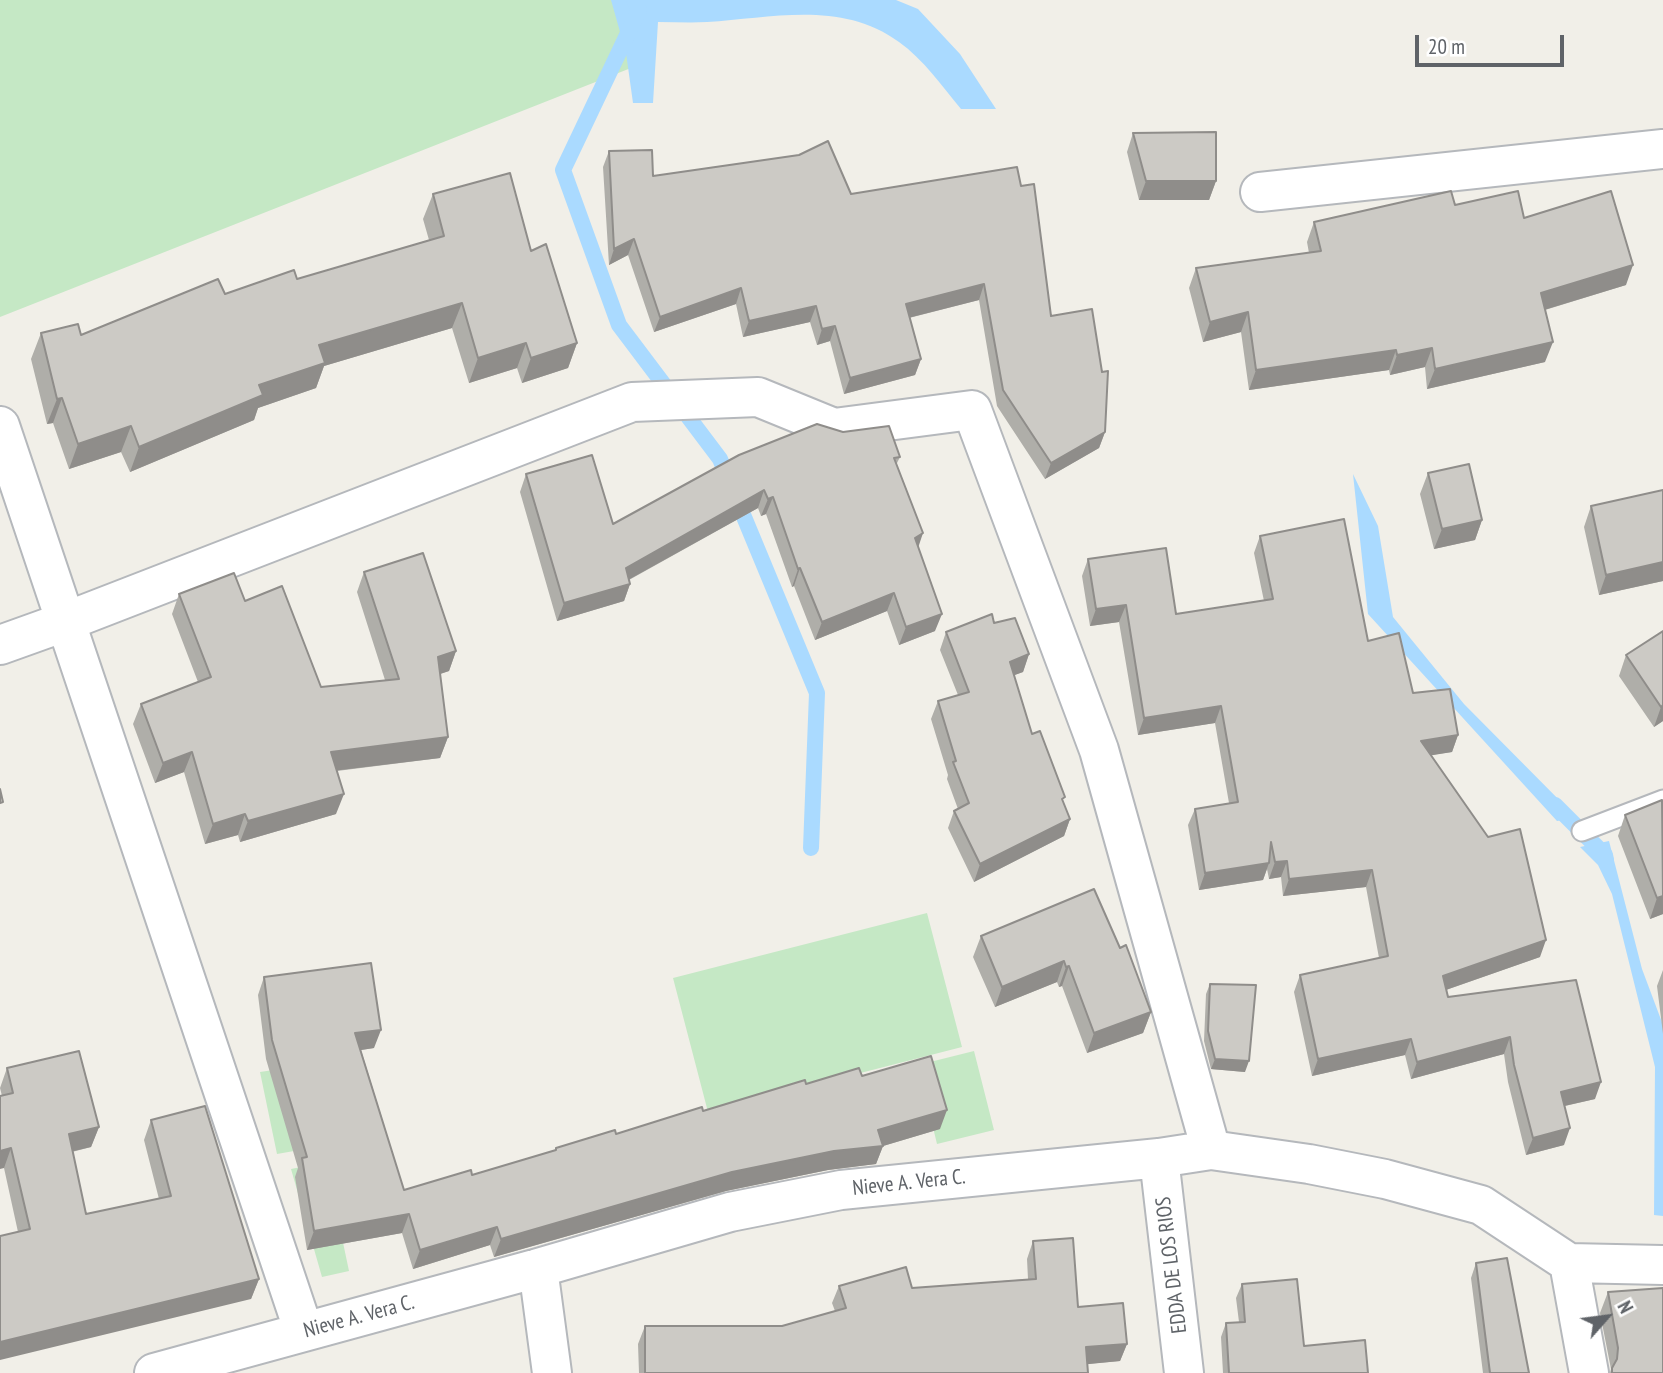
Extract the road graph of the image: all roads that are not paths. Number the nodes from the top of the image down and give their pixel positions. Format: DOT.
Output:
graph roads {
  1 [pos="1663,149"];
  2 [pos="1260,192"];
  3 [pos="0,426"];
  4 [pos="67,621"];
  5 [pos="0,645"];
  6 [pos="1663,800"];
  7 [pos="1582,831"];
  8 [pos="1211,1150"];
  9 [pos="1159,1158"];
  10 [pos="1569,1263"];
  11 [pos="1663,1265"];
  12 [pos="538,1268"];
  13 [pos="303,1332"];
  14 [pos="155,1373"];
  15 [pos="552,1373"];
  16 [pos="1184,1373"];
  17 [pos="1589,1373"];
  1 -- 2 [label="street"];
  3 -- 4 [label="street"];
  4 -- 5 [label="street"];
  4 -- 8 [label="street"];
  4 -- 13 [label="street"];
  6 -- 7 [label="lane"];
  8 -- 9 [label="street, Nieve A. Vera C."];
  8 -- 10 [label="street, Nieve A. Vera C."];
  9 -- 12 [label="street, Nieve A. Vera C."];
  9 -- 16 [label="street, EDDA DE LOS RIOS"];
  10 -- 11 [label="street"];
  10 -- 17 [label="street"];
  12 -- 13 [label="street, Nieve A. Vera C."];
  12 -- 15 [label="street"];
  13 -- 14 [label="street, Nieve A. Vera C."];
}
